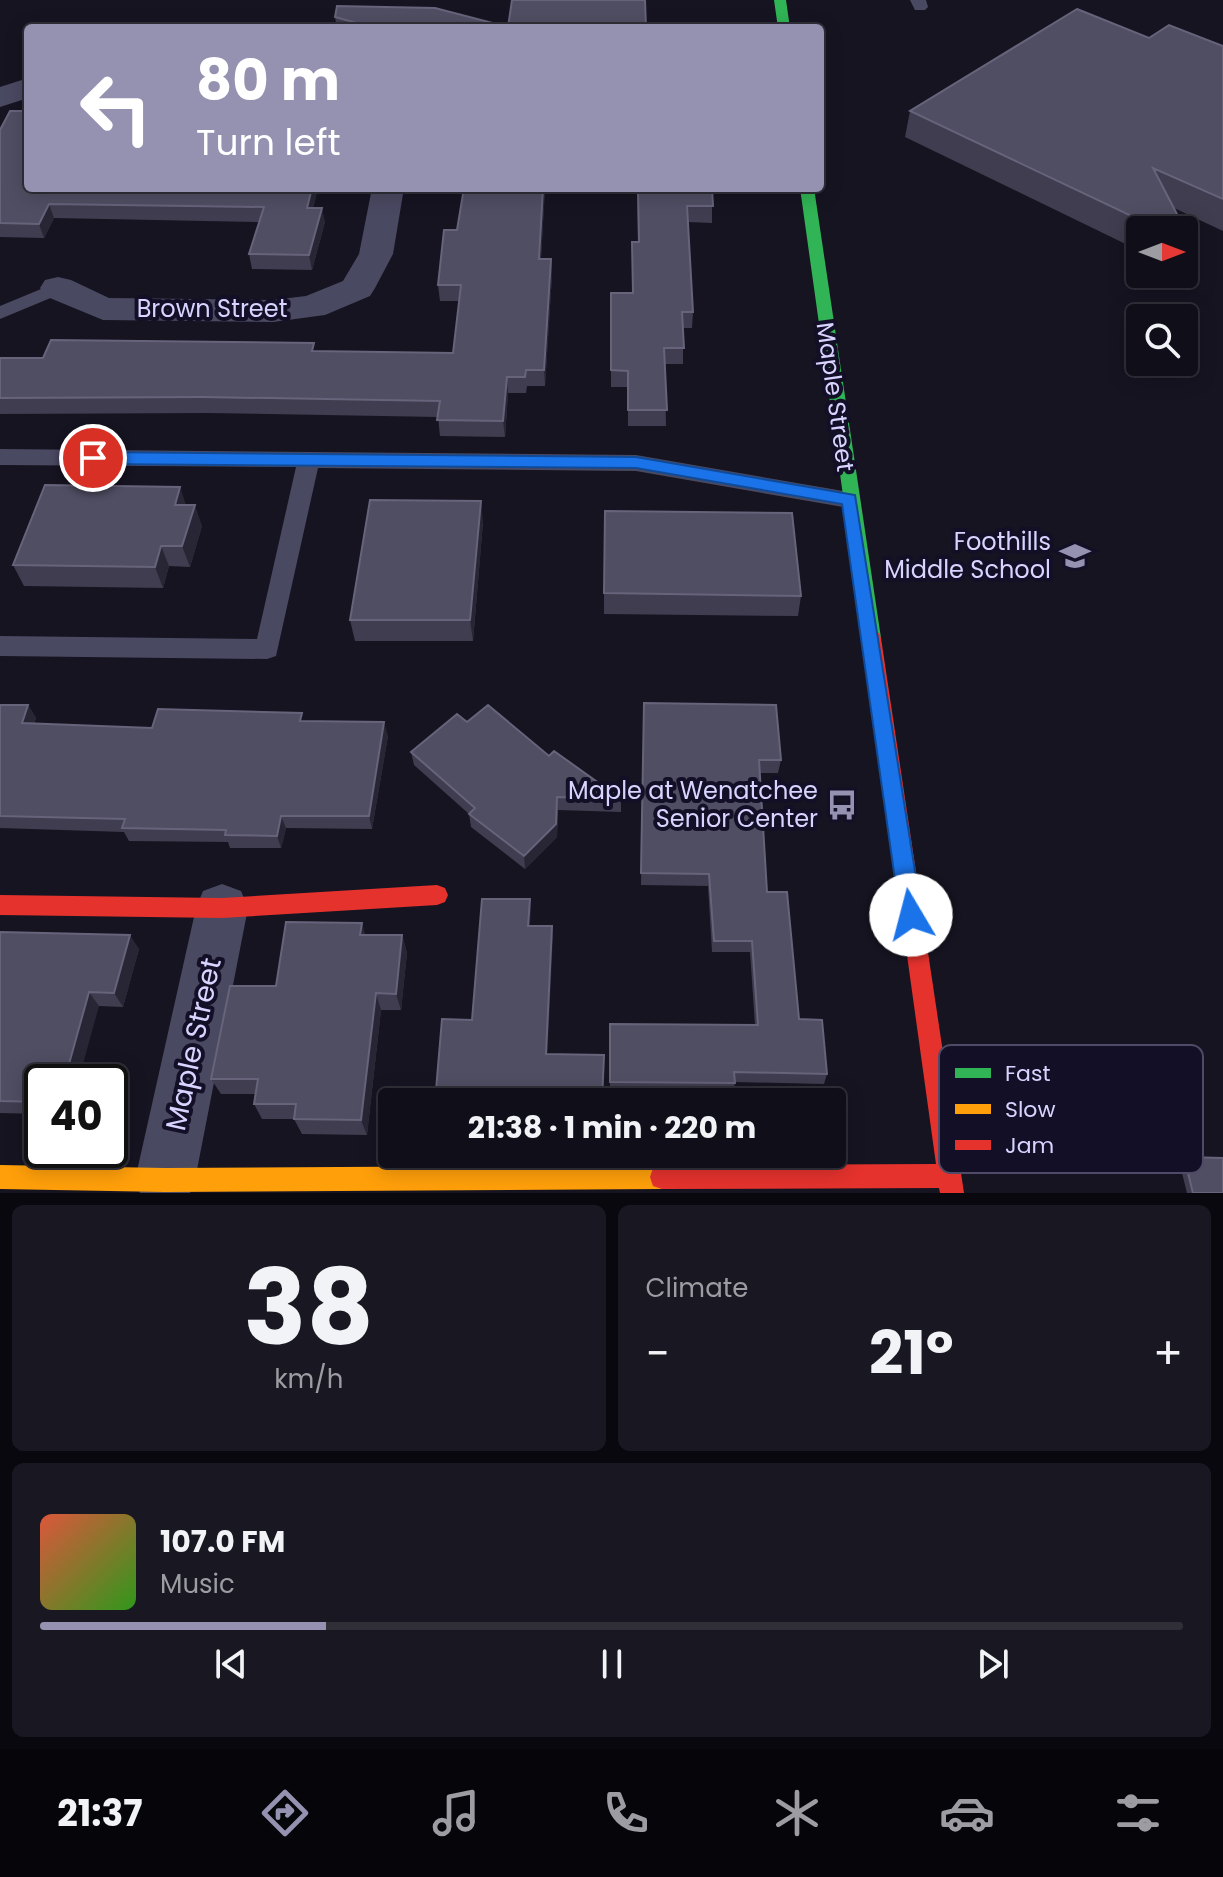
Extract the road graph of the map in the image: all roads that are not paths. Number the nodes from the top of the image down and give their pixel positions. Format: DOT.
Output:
graph roads {
  1 [pos="780,0"];
  2 [pos="783,24"];
  3 [pos="24,89"];
  4 [pos="0,98"];
  5 [pos="387,192"];
  6 [pos="808,192"];
  7 [pos="58,288"];
  8 [pos="0,313"];
  9 [pos="0,457"];
  10 [pos="309,459"];
  11 [pos="849,500"];
  12 [pos="0,646"];
  13 [pos="437,895"];
  14 [pos="0,905"];
  15 [pos="222,908"];
  16 [pos="939,1110"];
  17 [pos="0,1177"];
  18 [pos="165,1180"];
  19 [pos="950,1184"];
  1 -- 2 [label="street"];
  3 -- 4 [label="street"];
  5 -- 7 [label="street, Brown Street"];
  6 -- 11 [label="street, Maple Street"];
  7 -- 8 [label="lane"];
  9 -- 10 [label="lane"];
  10 -- 11 [label="lane"];
  10 -- 12 [label="lane"];
  11 -- 16 [label="street, Maple Street"];
  13 -- 15 [label="street"];
  14 -- 15 [label="street"];
  15 -- 18 [label="street, Maple Street"];
  17 -- 18 [label="street, Maple Street"];
  18 -- 19 [label="street, Maple Street"];
}
